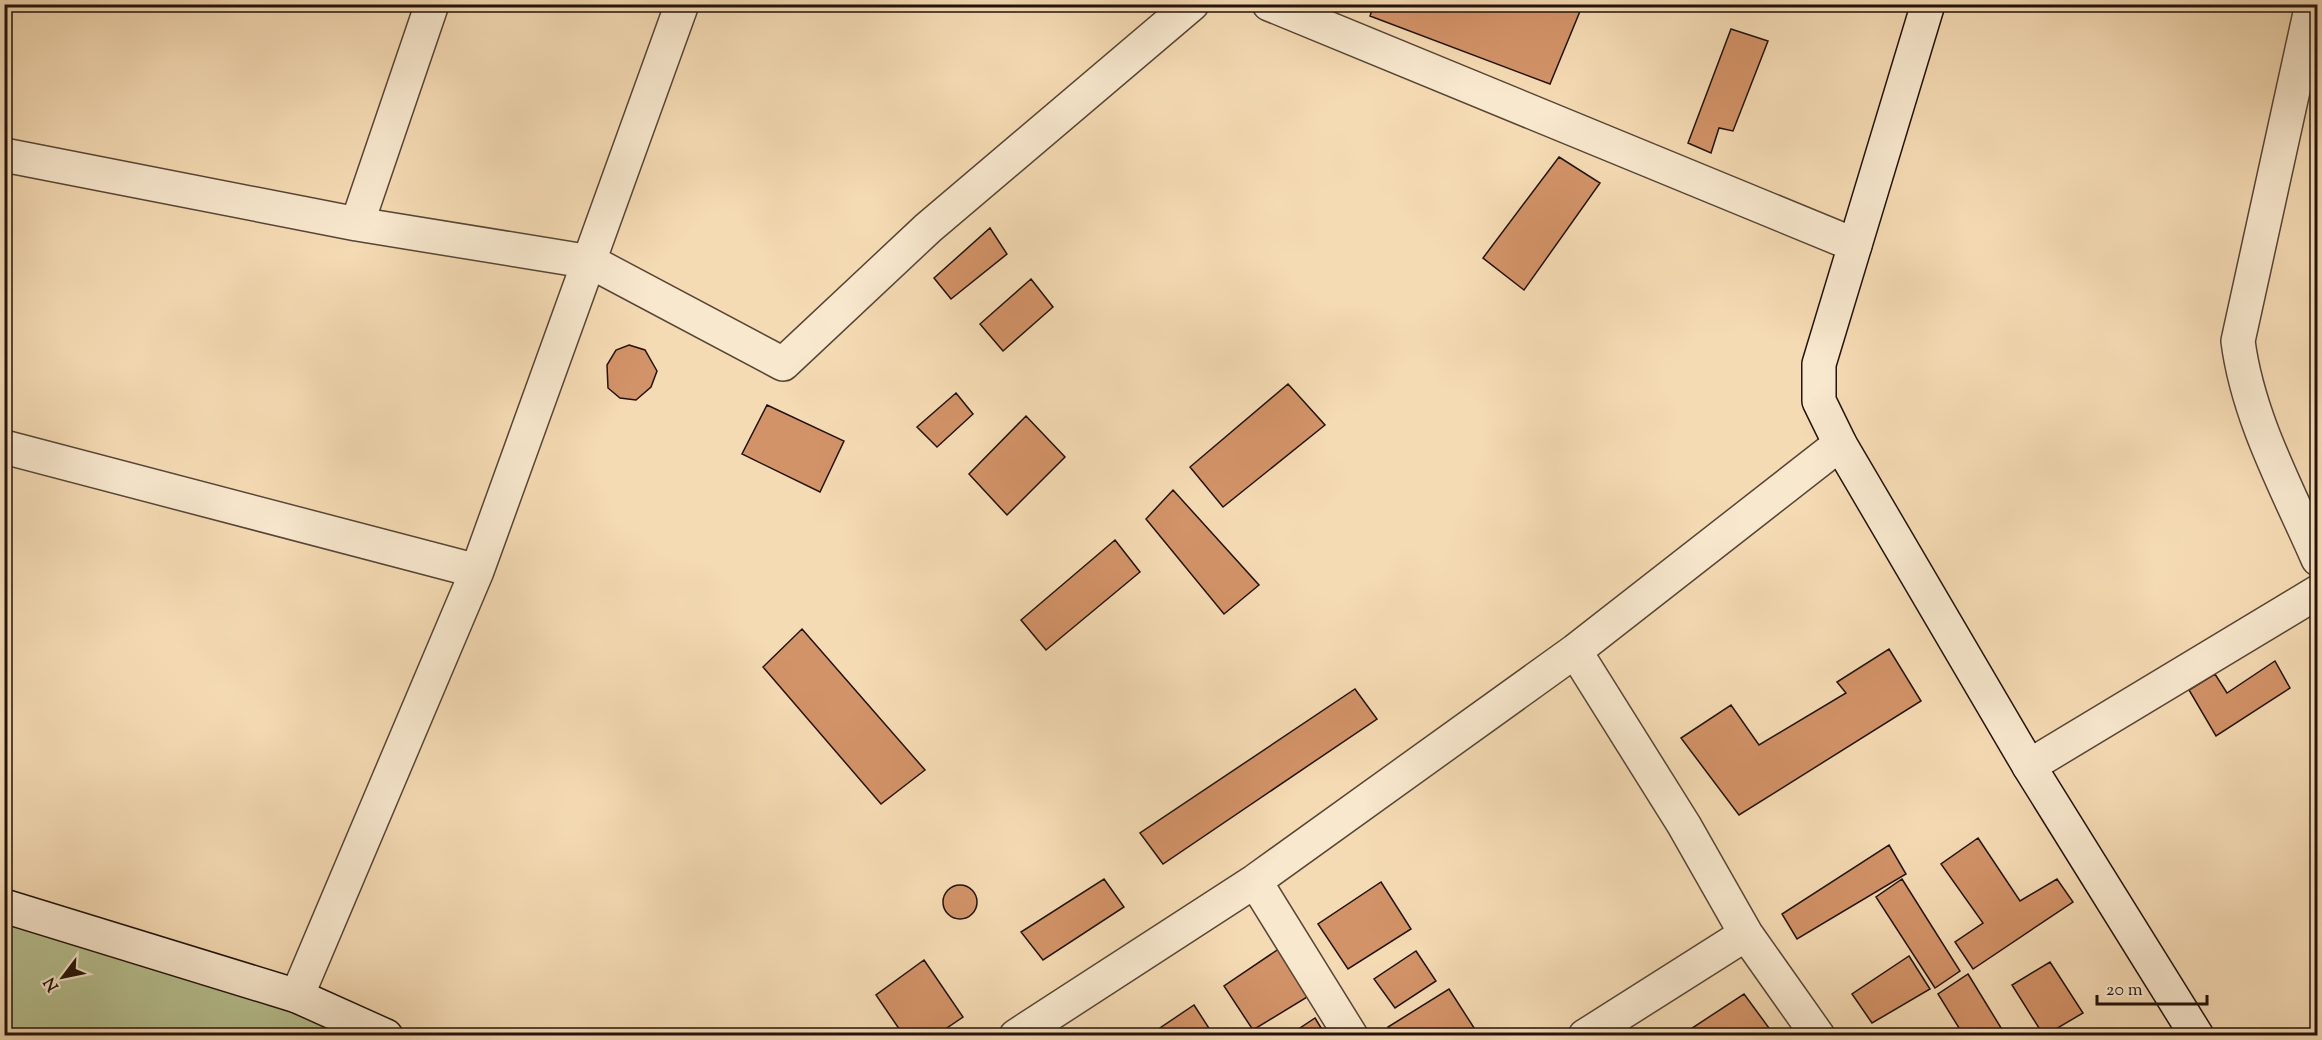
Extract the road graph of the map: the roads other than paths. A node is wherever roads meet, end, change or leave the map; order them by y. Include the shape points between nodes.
1 (432, 4) edge
2 (682, 4) edge
3 (1192, 4) edge
4 (1928, 4) edge
5 (2312, 4) edge
6 (1270, 5) edge
7 (4, 155) edge
8 (357, 224) junction
9 (1855, 245) junction
10 (591, 262) junction
11 (1840, 444) junction
12 (4, 447) edge
13 (2318, 559) edge
14 (477, 571) junction
15 (2318, 592) edge
16 (1575, 651) junction
17 (2029, 766) junction
18 (1255, 881) junction
19 (4, 906) edge
20 (1746, 934) junction
21 (297, 996) junction
22 (386, 1035) edge
23 (1016, 1035) edge
24 (1351, 1035) edge
25 (1585, 1035) edge
26 (1818, 1035) edge
27 (2197, 1035) edge

1 - 8 street
2 - 10 street
3 - 10 street via 928,228 783,364
4 - 9 street
5 - 13 street via 2238,341 2243,379 2254,411
6 - 9 street
7 - 8 street
8 - 10 street
9 - 11 street via 1819,364 1819,401
10 - 14 street
11 - 16 street
11 - 17 street
12 - 14 street
14 - 21 street
15 - 17 street
16 - 18 street
16 - 20 street via 1684,825
17 - 27 street
18 - 23 street
18 - 24 street
19 - 21 street
20 - 25 street
20 - 26 street
21 - 22 street

